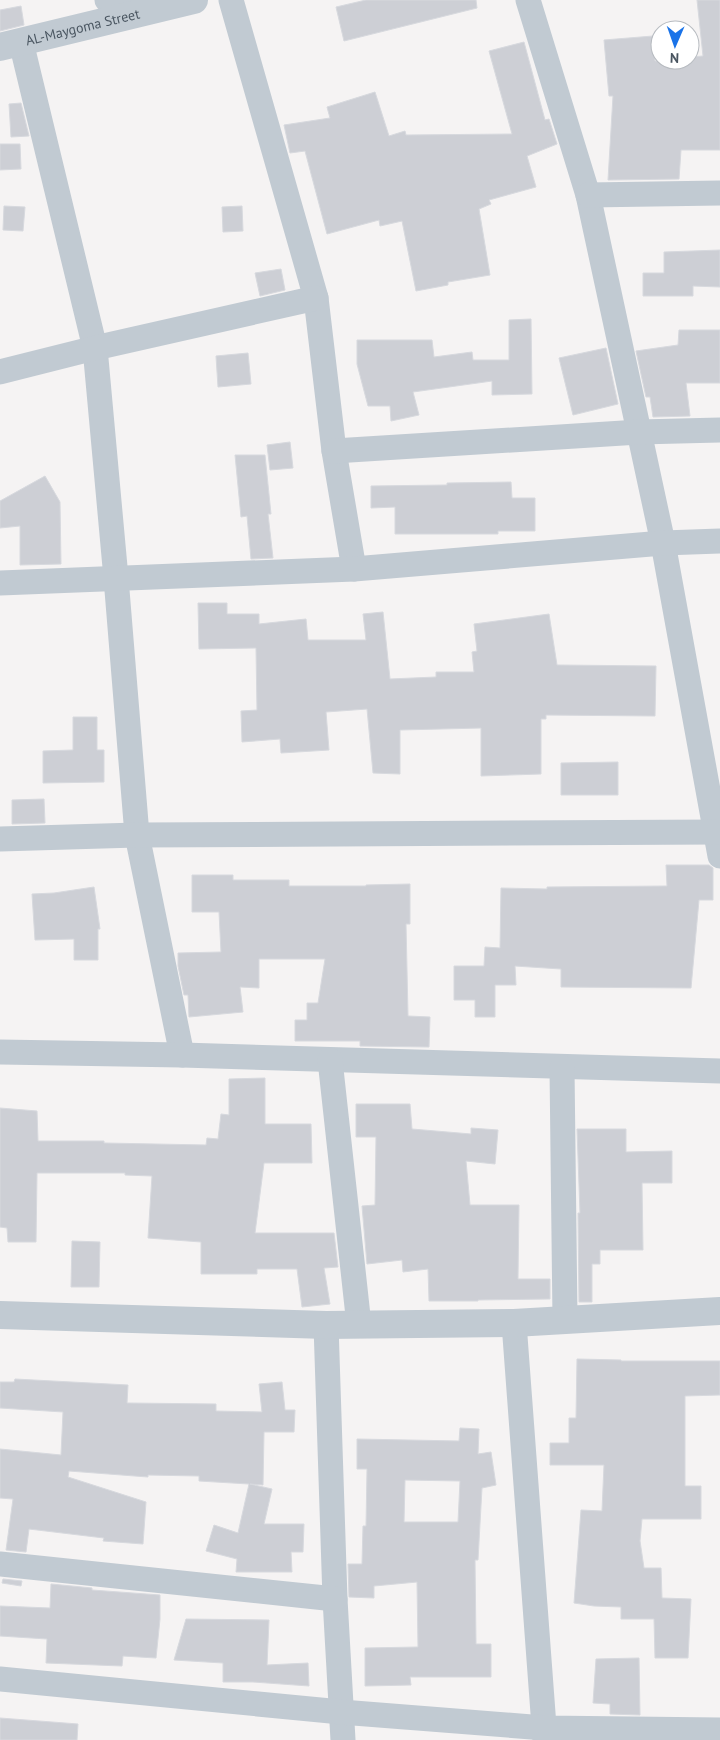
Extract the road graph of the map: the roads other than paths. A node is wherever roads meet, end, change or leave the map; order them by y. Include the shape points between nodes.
1 (107, 0) edge
2 (194, 0) edge
3 (230, 0) edge
4 (528, 0) edge
5 (154, 10) junction
6 (10, 45) edge
7 (720, 193) edge
8 (588, 195) junction
9 (316, 298) junction
10 (95, 348) junction
11 (0, 372) edge
12 (720, 430) edge
13 (639, 432) junction
14 (334, 451) junction
15 (720, 540) edge
16 (663, 543) junction
17 (354, 569) junction
18 (116, 578) junction
19 (0, 583) edge
20 (718, 832) edge
21 (137, 834) junction
22 (0, 839) edge
23 (720, 856) edge
24 (0, 1052) edge
25 (182, 1055) junction
26 (330, 1060) junction
27 (562, 1068) junction
28 (720, 1071) edge
29 (720, 1311) edge
30 (0, 1315) edge
31 (565, 1319) junction
32 (514, 1322) junction
33 (326, 1325) junction
34 (359, 1325) junction
35 (0, 1564) edge
36 (335, 1599) junction
37 (0, 1679) edge
38 (341, 1712) junction
39 (720, 1730) edge
40 (544, 1734) edge
41 (343, 1740) edge

1 - 5 street
2 - 5 street, AL-Maygoma Street
3 - 9 street
4 - 8 street
5 - 6 street, AL-Maygoma Street
6 - 10 street
7 - 8 street
8 - 13 street
9 - 10 street
9 - 14 street
10 - 11 street
10 - 18 street
12 - 13 street
13 - 14 street
13 - 16 street
14 - 17 street
15 - 16 street
16 - 17 street
16 - 20 street
17 - 18 street
18 - 19 street
18 - 21 street
20 - 21 street
20 - 23 street
21 - 22 street
21 - 25 street
24 - 25 street
25 - 26 street
26 - 27 street
26 - 34 street
27 - 28 street
27 - 31 street
29 - 31 street
30 - 33 street
31 - 32 street
32 - 34 street
32 - 40 street
33 - 34 street
33 - 36 street
35 - 36 street
36 - 38 street
37 - 38 street
38 - 40 street
38 - 41 street
39 - 40 street

